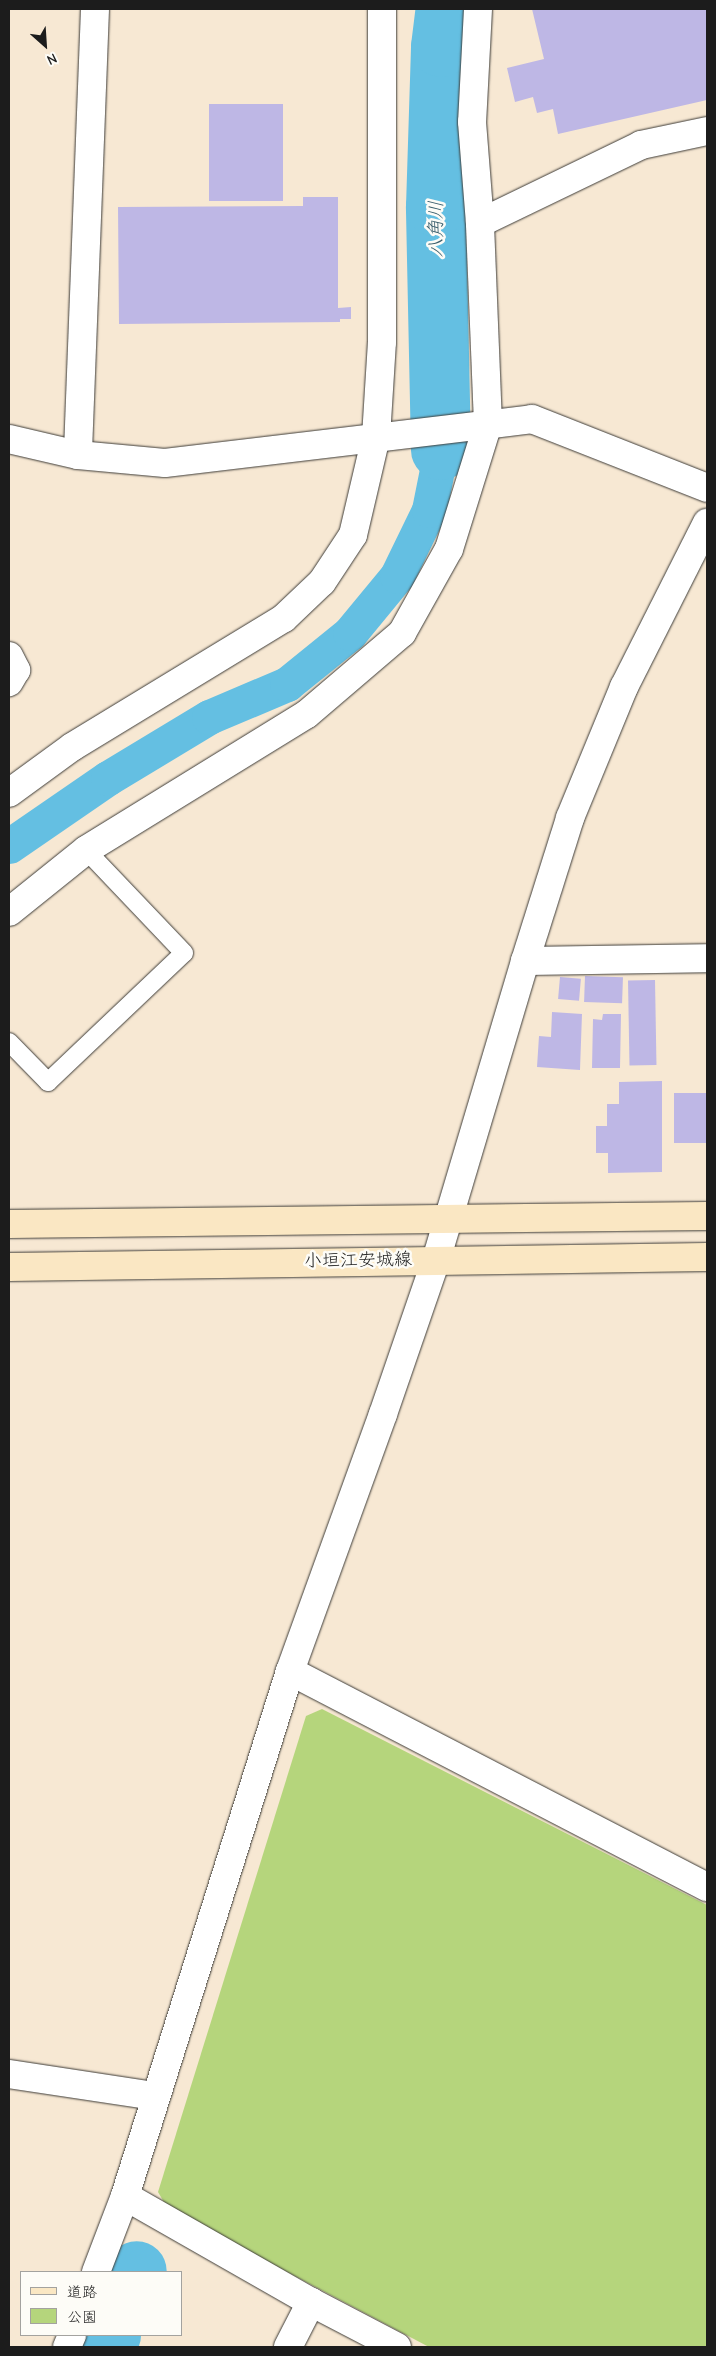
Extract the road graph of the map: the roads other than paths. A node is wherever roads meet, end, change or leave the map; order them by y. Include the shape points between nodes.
1 (95, 9) edge
2 (382, 9) edge
3 (478, 9) edge
4 (707, 131) edge
5 (480, 223) junction
6 (487, 424) junction
7 (386, 435) junction
8 (9, 439) edge
9 (78, 455) junction
10 (707, 488) edge
11 (707, 523) edge
12 (9, 656) edge
13 (9, 682) edge
14 (9, 793) edge
15 (86, 850) junction
16 (9, 912) edge
17 (707, 958) edge
18 (525, 961) junction
19 (9, 1042) edge
20 (707, 1216) edge
21 (448, 1220) junction
22 (9, 1224) edge
23 (707, 1257) edge
24 (436, 1260) junction
25 (9, 1267) edge
26 (290, 1671) junction
27 (707, 1887) edge
28 (9, 2074) edge
29 (155, 2096) junction
30 (125, 2196) junction
31 (96, 2271) edge
32 (311, 2302) junction
33 (288, 2347) edge
34 (397, 2347) edge

1 - 9 street
2 - 7 street via 382,342
3 - 5 street via 472,122
4 - 5 street via 641,145
5 - 6 street
6 - 7 street
6 - 10 street via 532,419
6 - 15 street via 449,549 402,633 307,714
7 - 9 street via 166,463
7 - 14 street via 353,534 322,582 284,618 72,747
8 - 9 street
11 - 18 street via 624,687 570,818
12 - 13 street via 16,670
15 - 16 street
15 - 19 lane via 184,953 48,1082
17 - 18 street
18 - 21 street
20 - 21 main road
21 - 22 main road
21 - 24 street
23 - 24 main road, 小垣江安城線
24 - 25 main road, 小垣江安城線
24 - 26 street via 384,1414
26 - 27 street
26 - 29 street
28 - 29 street
29 - 30 street
30 - 31 street
30 - 32 street
32 - 33 street
32 - 34 street

